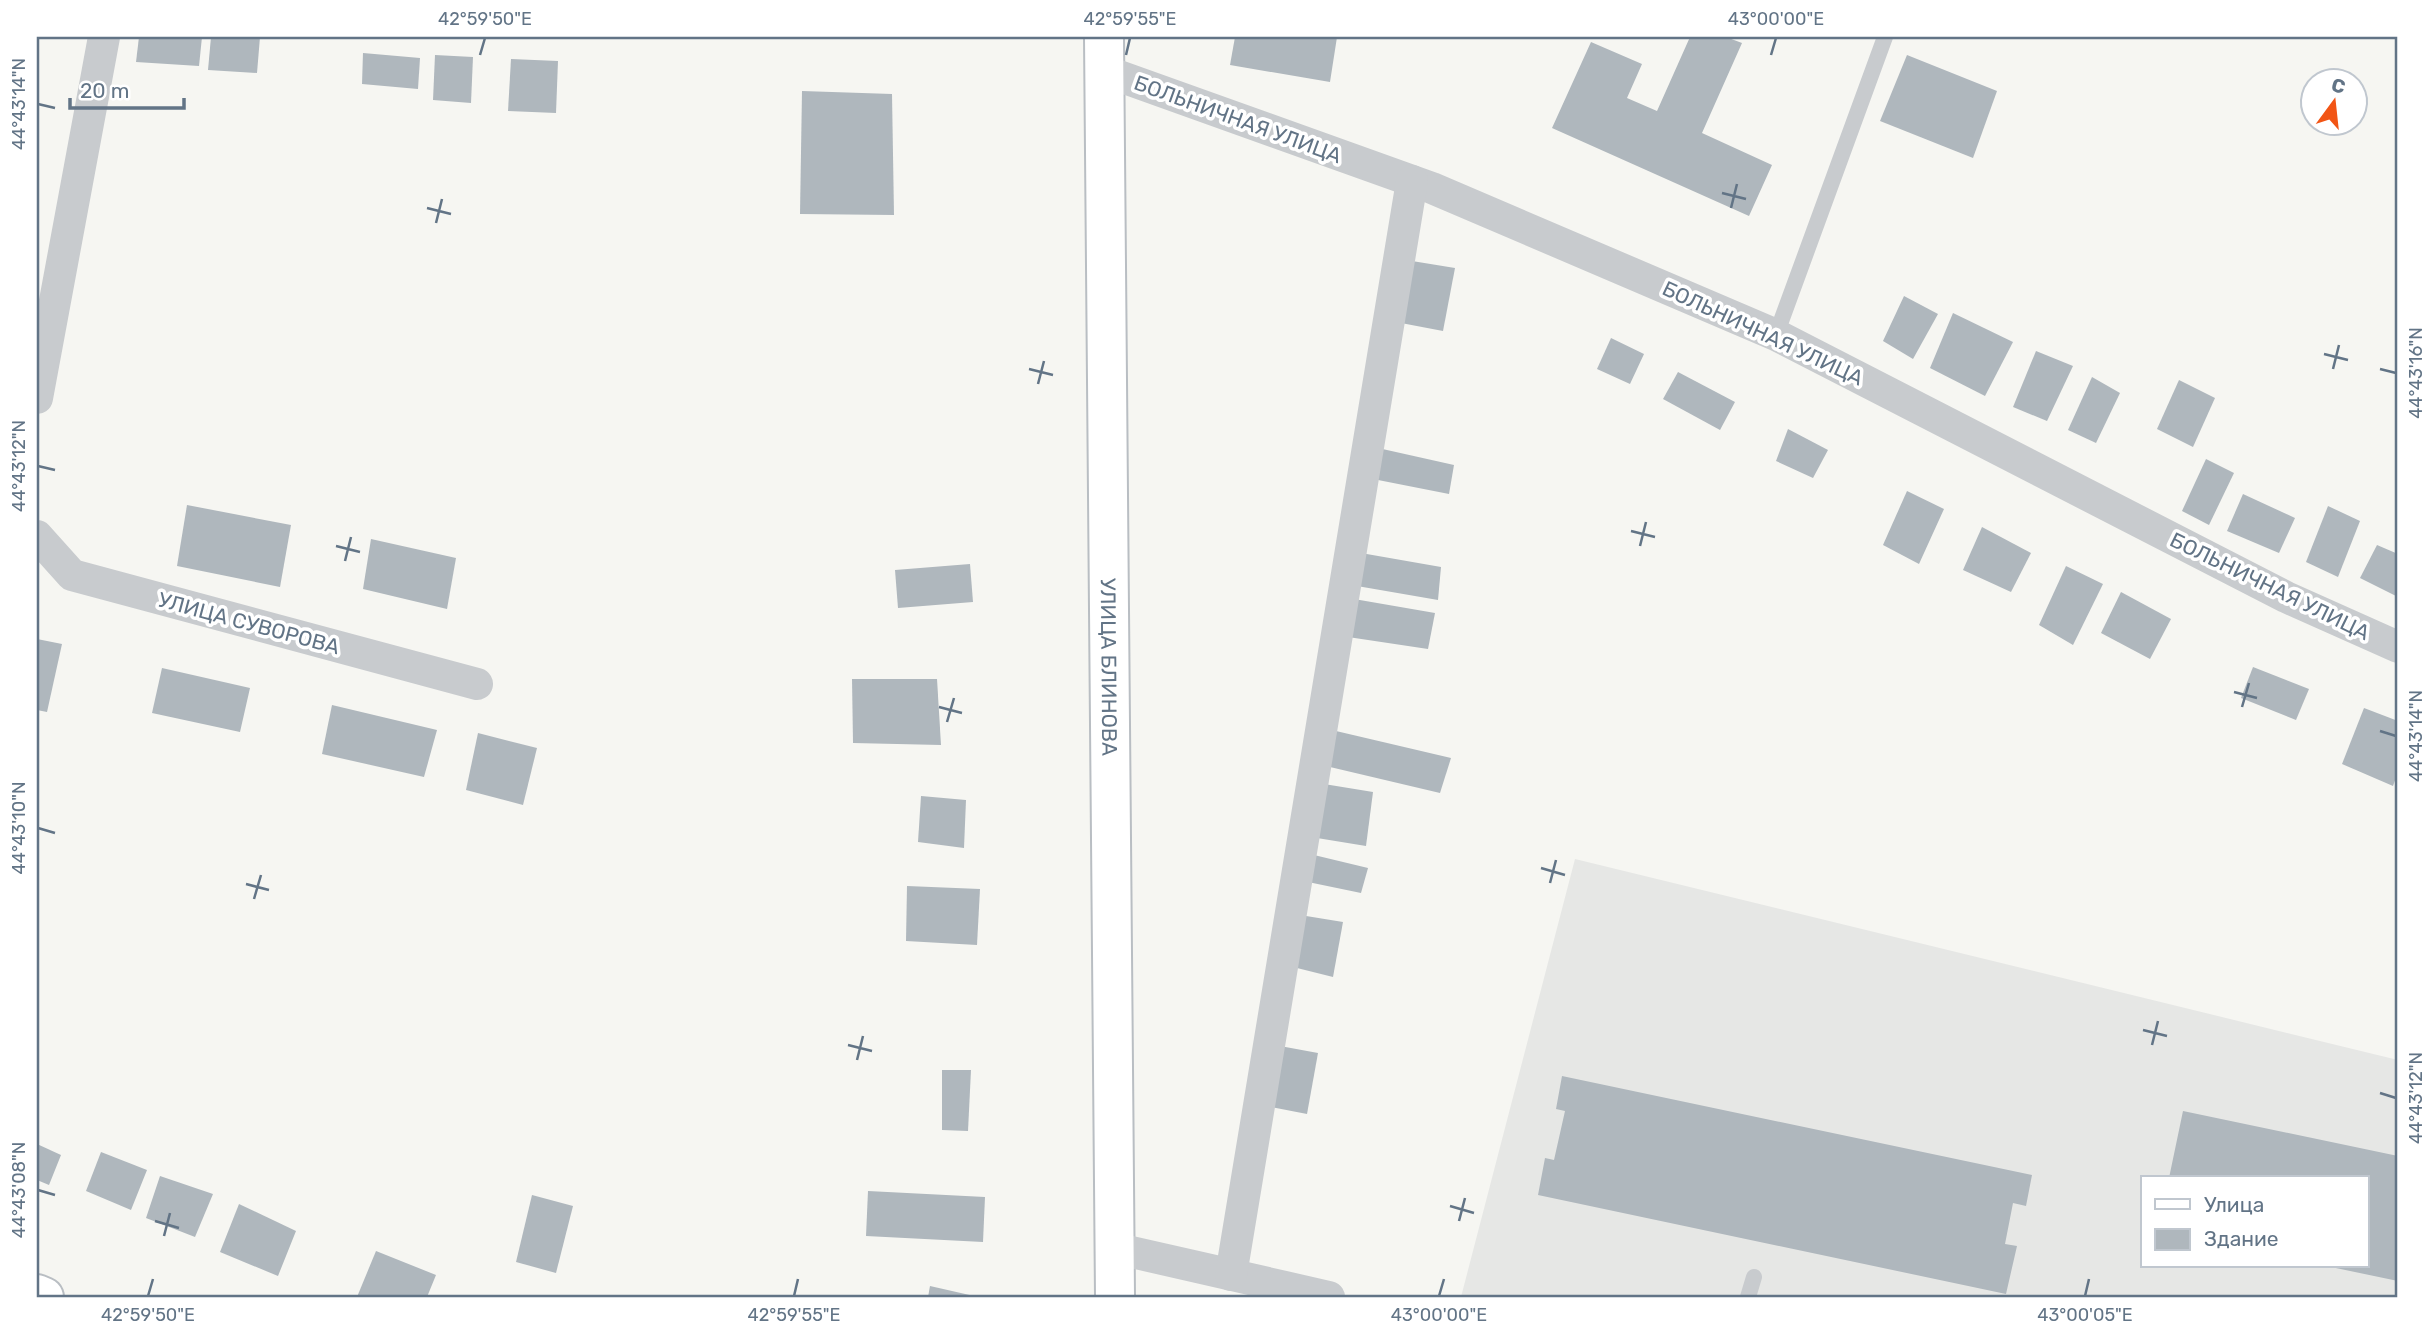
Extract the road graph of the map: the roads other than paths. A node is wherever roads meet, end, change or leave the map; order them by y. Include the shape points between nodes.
1 (104, 37) edge
2 (1885, 37) edge
3 (1104, 54) edge
4 (1412, 181) junction
5 (1776, 335) junction
6 (37, 398) edge
7 (37, 536) edge
8 (2398, 647) edge
9 (477, 684) dead end
10 (1114, 1248) junction
11 (1231, 1275) junction
12 (1754, 1278) dead end
13 (37, 1294) edge
14 (44, 1297) edge
15 (1115, 1297) edge
16 (1329, 1297) edge
17 (1748, 1297) edge

1 - 6 street
2 - 5 lane
3 - 4 street, БОЛЬНИЧНАЯ УЛИЦА
3 - 10 main road, УЛИЦА БЛИНОВА
4 - 5 street, БОЛЬНИЧНАЯ УЛИЦА
4 - 11 street
5 - 8 street, БОЛЬНИЧНАЯ УЛИЦА via 2286,597
7 - 9 street, УЛИЦА СУВОРОВА via 72,575
10 - 11 street
10 - 15 main road, УЛИЦА БЛИНОВА
11 - 16 street
12 - 17 lane
13 - 14 main road

